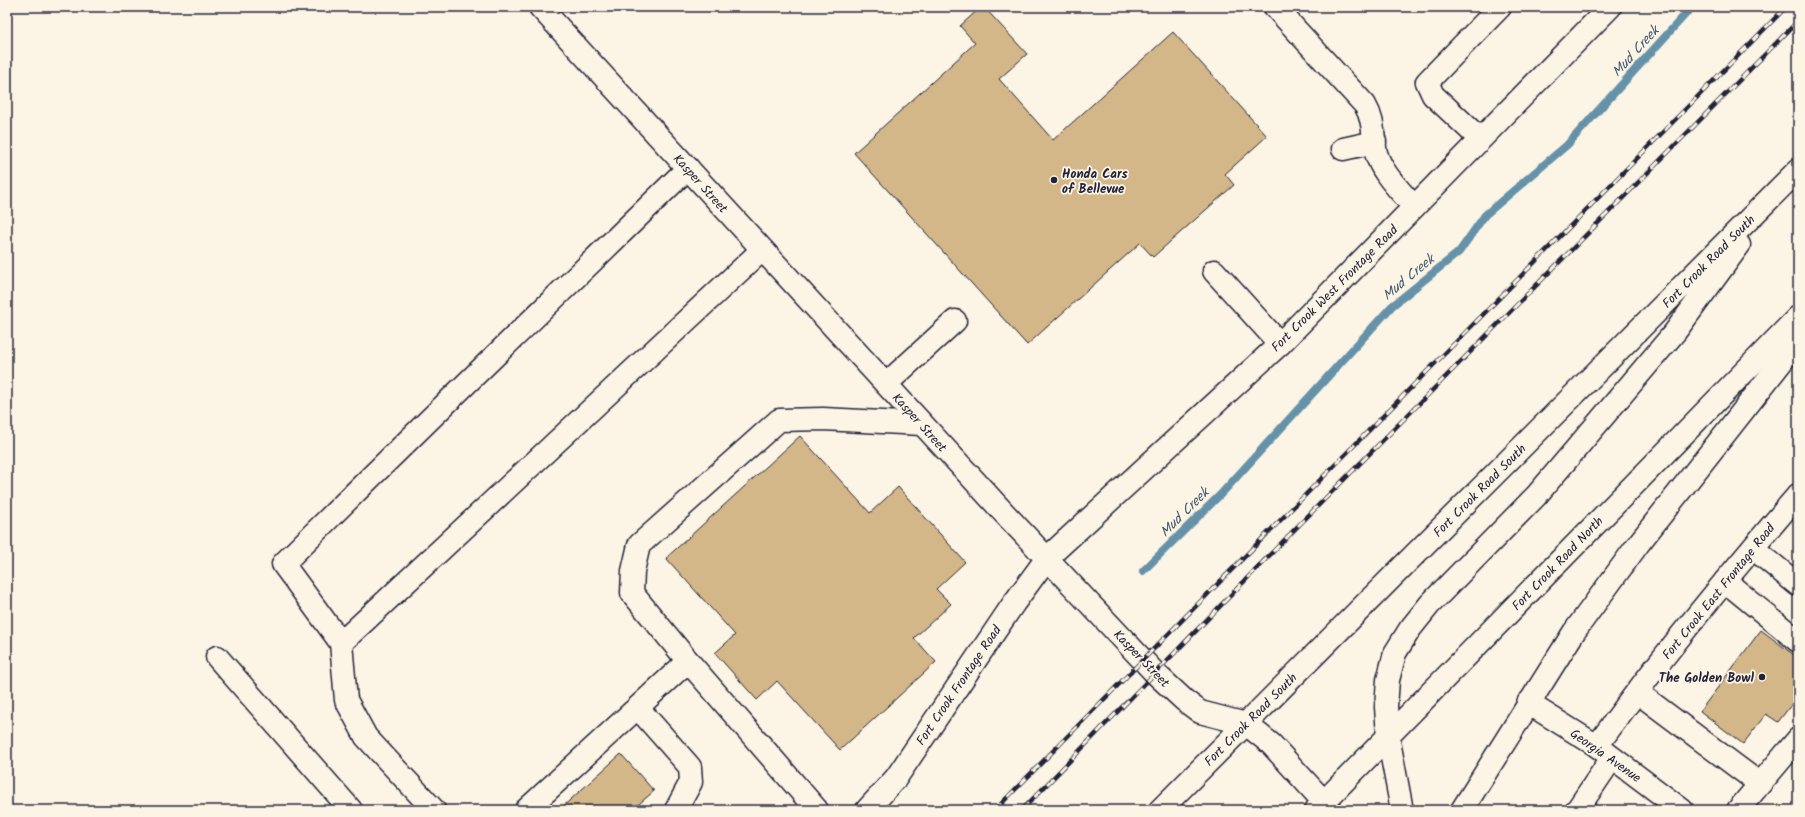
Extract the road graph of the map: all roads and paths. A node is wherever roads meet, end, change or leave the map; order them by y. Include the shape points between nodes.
1 (540, 7) edge
2 (1275, 7) edge
3 (1500, 7) edge
4 (1610, 7) edge
5 (1480, 139) junction
6 (1375, 142) junction
7 (1343, 149) dead end
8 (688, 168) junction
9 (1798, 170) edge
10 (1778, 191) junction
11 (1414, 207) junction
12 (762, 250) junction
13 (1214, 271) dead end
14 (1798, 317) edge
15 (955, 321) dead end
16 (1798, 341) edge
17 (1280, 344) junction
18 (886, 384) junction
19 (922, 424) junction
20 (1798, 495) edge
21 (1752, 548) junction
22 (1047, 558) junction
23 (1724, 581) junction
24 (1798, 585) edge
25 (1798, 641) edge
26 (340, 644) junction
27 (217, 656) dead end
28 (688, 661) junction
29 (1637, 692) junction
30 (1528, 703) junction
31 (638, 708) junction
32 (1246, 724) junction
33 (1388, 736) junction
34 (1798, 739) edge
35 (1604, 752) junction
36 (1760, 784) junction
37 (1320, 806) edge
38 (351, 810) edge
39 (434, 810) edge
40 (526, 810) edge
41 (676, 810) edge
42 (817, 810) edge
43 (867, 810) edge
44 (1160, 810) edge
45 (1402, 810) edge
46 (1462, 810) edge
47 (1577, 810) edge
48 (1682, 810) edge
49 (1738, 810) edge

1 - 8 street, Kasper Street
2 - 6 street via 1365,105 1371,116
3 - 5 street via 1427,82 1433,95
4 - 5 street, Fort Crook West Frontage Road
5 - 11 street, Fort Crook West Frontage Road
6 - 7 street
6 - 11 street via 1380,164
8 - 12 street, Kasper Street
8 - 26 street via 283,564
9 - 10 street, Fort Crook Road South
10 - 32 street, Fort Crook Road South
10 - 33 street via 1675,332 1536,496 1430,604 1410,629 1395,653 1388,680
11 - 17 street, Fort Crook West Frontage Road
12 - 18 street, Kasper Street
12 - 26 street
13 - 17 street
14 - 33 street, Fort Crook Road North
15 - 18 street
16 - 30 street via 1639,543 1574,632
17 - 22 street, Fort Crook West Frontage Road
18 - 19 street, Kasper Street
19 - 22 street, Kasper Street
19 - 28 street via 823,419 779,420 639,545 633,571 632,593
20 - 21 street, Fort Crook East Frontage Road
21 - 23 street, Fort Crook East Frontage Road
21 - 24 street
22 - 32 street, Kasper Street via 1156,674 1184,700 1200,712
22 - 43 street, Fort Crook Frontage Road via 896,778
23 - 25 street
23 - 29 street, Fort Crook East Frontage Road
26 - 39 street via 346,700 366,737
27 - 38 street
28 - 31 street
28 - 42 street
29 - 35 street, Fort Crook East Frontage Road
29 - 36 street
30 - 35 street, Georgia Avenue
30 - 46 street
31 - 40 street
31 - 41 street via 690,767 691,782
32 - 37 street, Kasper Street via 1271,744
32 - 44 street, Fort Crook Road South
33 - 37 street, Fort Crook Road North
33 - 45 street
34 - 36 street
35 - 47 street, Fort Crook East Frontage Road
35 - 48 street, Georgia Avenue
36 - 49 street

